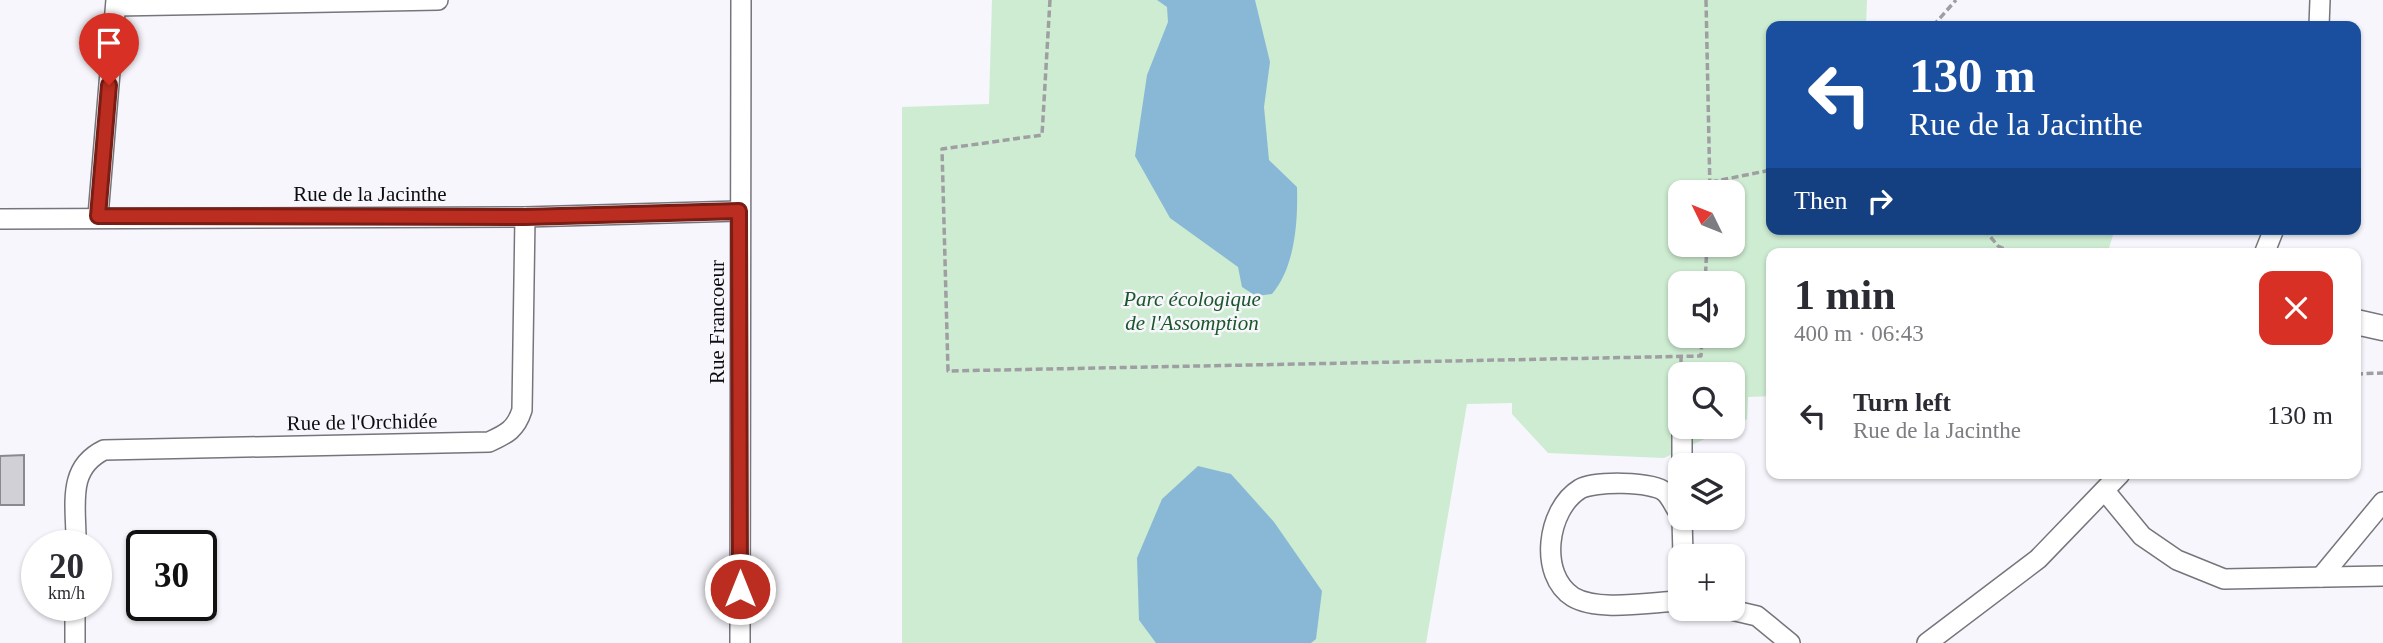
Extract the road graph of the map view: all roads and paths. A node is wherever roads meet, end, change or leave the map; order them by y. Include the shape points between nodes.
1 (438, 0) edge
2 (741, 0) edge
3 (1050, 0) edge
4 (1706, 0) edge
5 (1956, 0) edge
6 (2320, 0) edge
7 (116, 3) edge
8 (1937, 21) edge
9 (2319, 21) edge
10 (1766, 171) edge
11 (1711, 180) edge
12 (1725, 180) edge
13 (739, 211) junction
14 (98, 216) junction
15 (525, 217) junction
16 (0, 219) edge
17 (1989, 235) edge
18 (2002, 248) edge
19 (2361, 323) edge
20 (2383, 328) edge
21 (1701, 348) edge
22 (1681, 356) junction
23 (1681, 362) edge
24 (2383, 373) edge
25 (2361, 374) edge
26 (2116, 479) edge
27 (2105, 491) junction
28 (1668, 497) edge
29 (2383, 502) edge
30 (76, 530) edge
31 (2383, 576) edge
32 (2321, 577) junction
33 (1668, 602) edge
34 (1745, 613) edge
35 (75, 621) edge
36 (75, 643) edge
37 (740, 643) edge
38 (1790, 643) edge
39 (1927, 643) edge

1 - 7 street
2 - 13 street, Rue Francoeur
3 - 22 path via 1042,135 942,149 948,371
4 - 11 path
5 - 8 path
6 - 9 street
7 - 14 street
10 - 12 path
13 - 15 street, Rue de la Jacinthe
13 - 37 street, Rue Francoeur
14 - 15 street, Rue de la Jacinthe
14 - 16 street, Rue de la Jacinthe
15 - 30 street, Rue de l'Orchidée via 522,410 518,424 507,434 489,442 104,450 89,457 77,473
17 - 18 path
19 - 20 street
21 - 22 path via 1701,356
22 - 23 path
24 - 25 path
26 - 27 street
27 - 32 street via 2141,536 2177,561 2224,579
27 - 39 street via 2038,559
28 - 33 street via 1645,485 1581,488 1563,508 1551,543 1560,584 1573,597 1597,605
29 - 32 street
31 - 32 street
34 - 38 street via 1757,615
35 - 36 street

